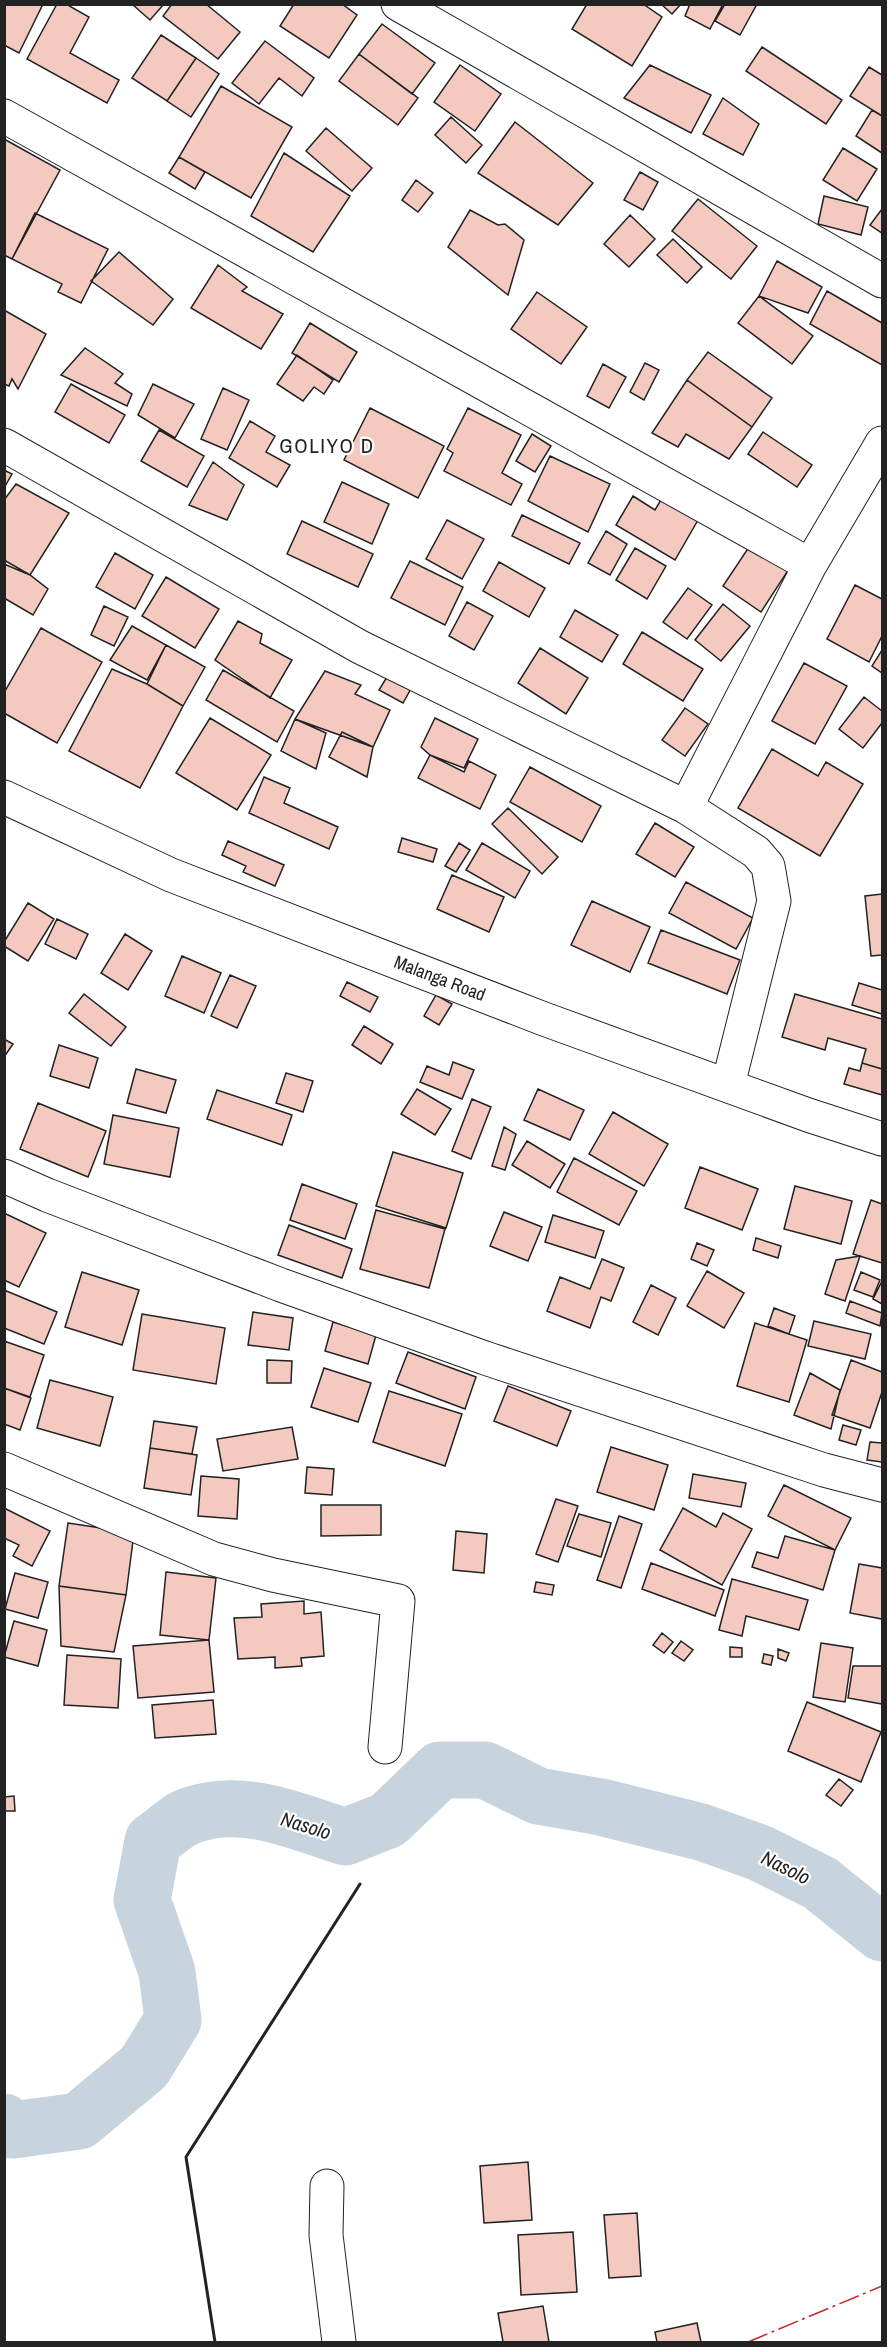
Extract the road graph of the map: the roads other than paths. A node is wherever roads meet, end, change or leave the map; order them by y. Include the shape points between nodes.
1 (398, 4) edge
2 (4, 116) edge
3 (882, 281) edge
4 (882, 443) edge
5 (4, 445) edge
6 (810, 565) junction
7 (4, 797) edge
8 (686, 807) junction
9 (728, 1084) junction
10 (882, 1139) edge
11 (4, 1176) edge
12 (4, 1469) edge
13 (882, 1485) edge
14 (384, 1747) dead end
15 (327, 2186) dead end
16 (339, 2343) edge

1 - 3 street
2 - 6 street
4 - 6 street
5 - 8 street via 360,647
6 - 8 street
7 - 9 street, Malanga Road via 171,874 544,1019
8 - 9 street via 756,852 768,866 772,884 774,901
9 - 10 street, Malanga Road
11 - 13 street via 270,1281 485,1358
12 - 14 street via 214,1559 398,1601
15 - 16 street via 326,2235

